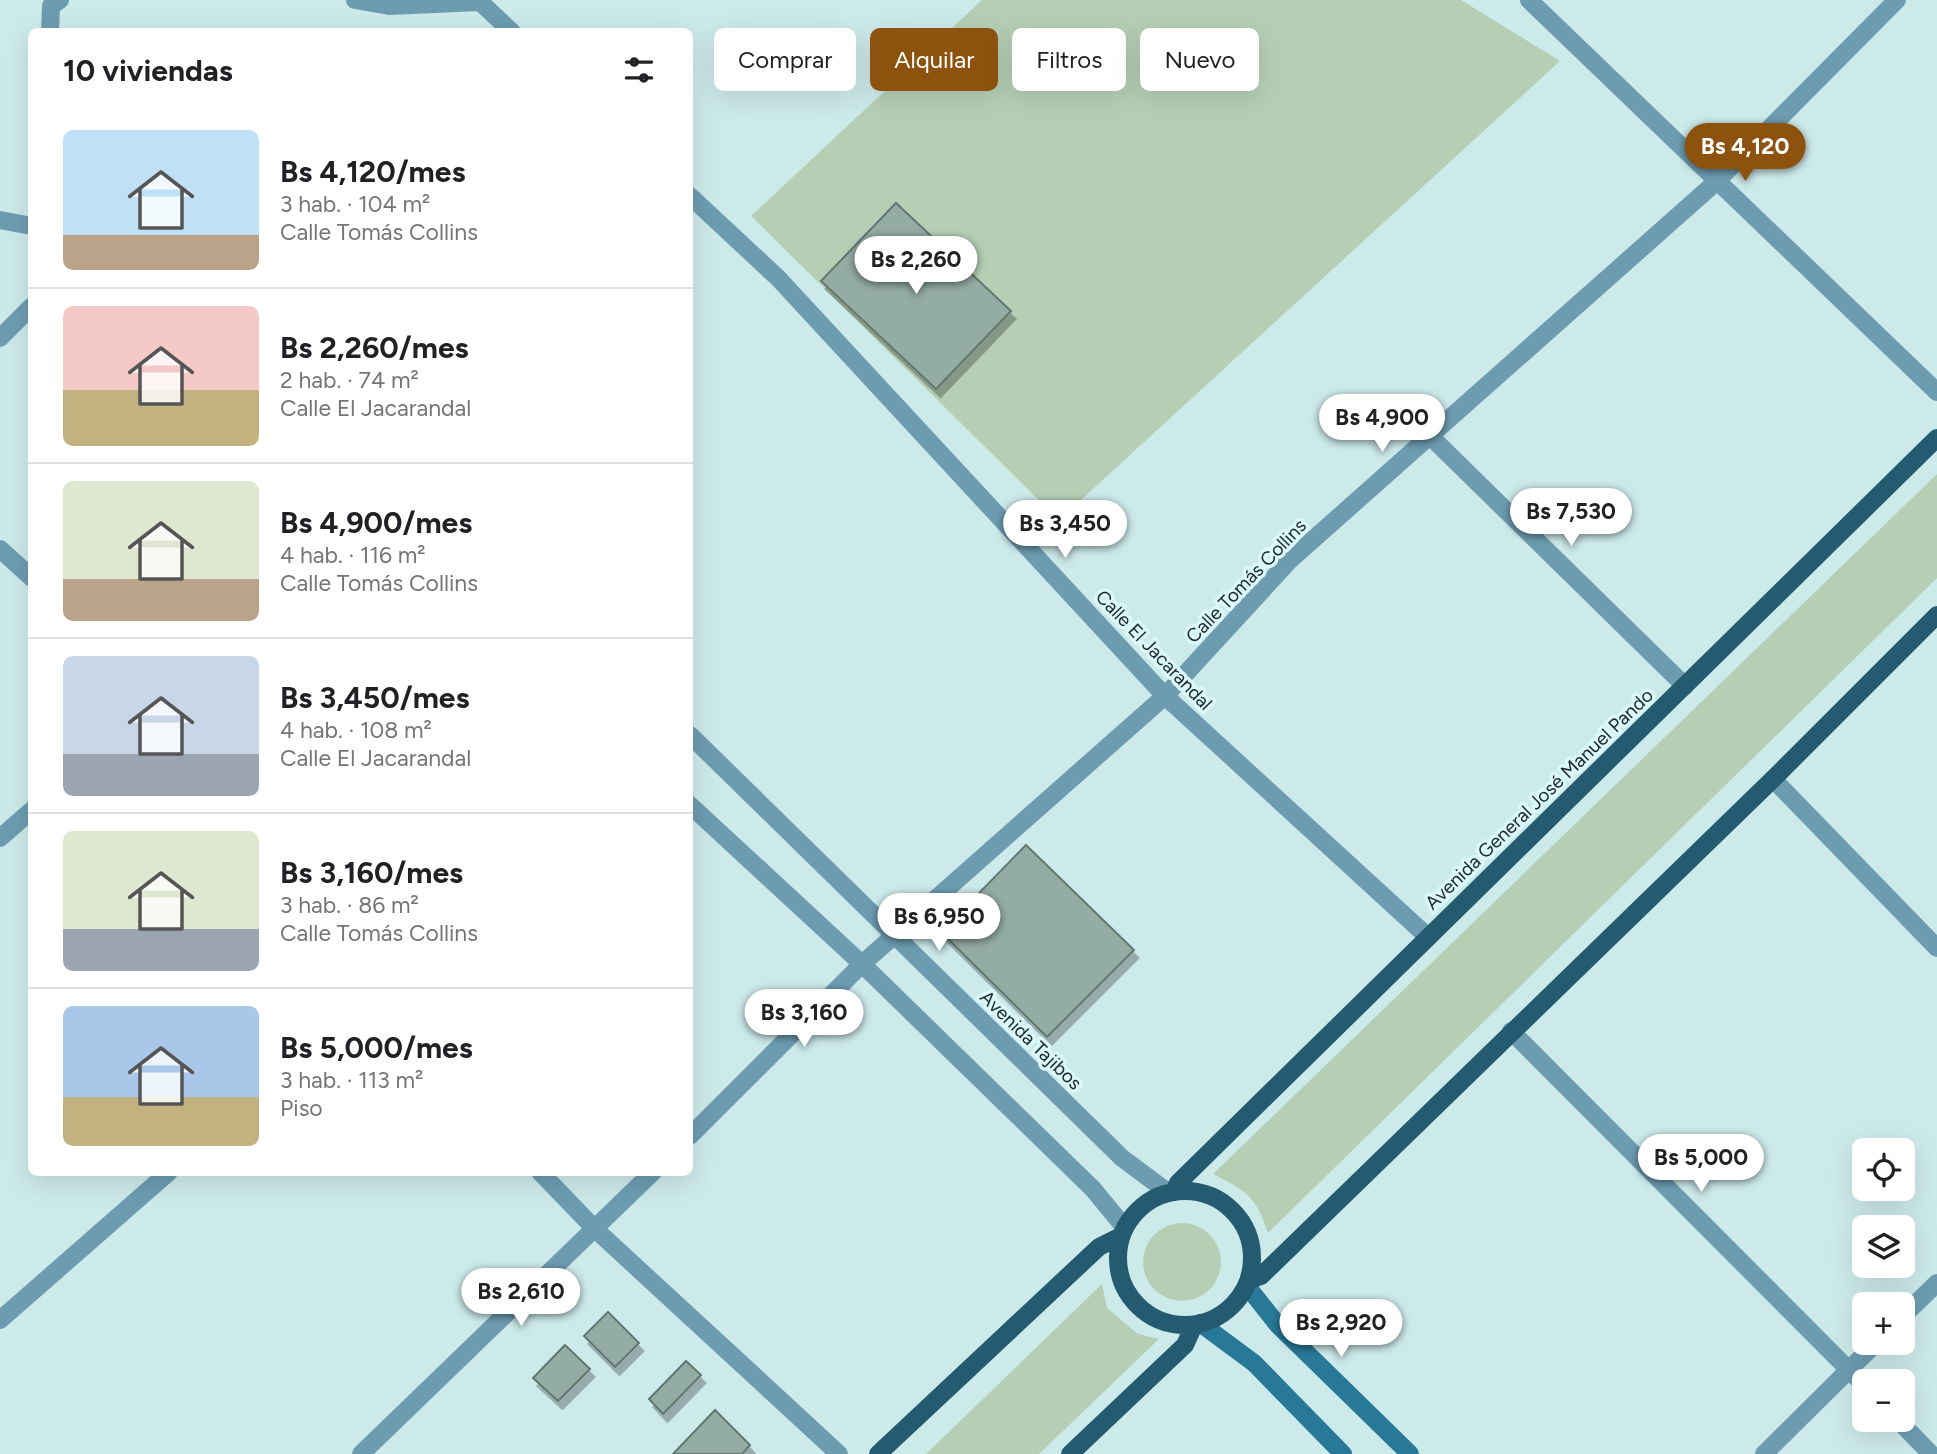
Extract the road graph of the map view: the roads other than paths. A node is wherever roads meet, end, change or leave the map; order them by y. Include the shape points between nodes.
1 (60, 0) edge
2 (355, 0) edge
3 (1529, 0) edge
4 (1897, 0) edge
5 (479, 1) edge
6 (50, 28) edge
7 (508, 28) edge
8 (1716, 182) junction
9 (693, 200) edge
10 (0, 220) edge
11 (28, 225) edge
12 (28, 310) edge
13 (0, 338) edge
14 (1937, 392) edge
15 (1431, 437) junction
16 (1937, 438) edge
17 (0, 549) edge
18 (28, 574) edge
19 (1937, 615) edge
20 (1685, 686) junction
21 (1165, 696) junction
22 (693, 738) edge
23 (1773, 779) junction
24 (693, 808) edge
25 (28, 814) edge
26 (0, 838) edge
27 (893, 935) junction
28 (1428, 937) junction
29 (1937, 948) edge
30 (862, 964) junction
31 (1511, 1031) junction
32 (693, 1133) edge
33 (164, 1176) edge
34 (544, 1176) edge
35 (649, 1176) edge
36 (1171, 1193) junction
37 (596, 1230) junction
38 (1123, 1232) junction
39 (1248, 1283) junction
40 (1937, 1283) edge
41 (1915, 1304) edge
42 (0, 1320) edge
43 (1197, 1324) junction
44 (1864, 1355) edge
45 (1849, 1370) junction
46 (1852, 1373) edge
47 (1910, 1432) edge
48 (361, 1454) edge
49 (839, 1454) edge
50 (878, 1454) edge
51 (1070, 1454) edge
52 (1343, 1454) edge
53 (1410, 1454) edge
54 (1765, 1454) edge
55 (1931, 1454) edge

1 - 6 street via 51,6
2 - 5 street via 389,6
3 - 8 street
4 - 8 street, Calle Tomás Collins
5 - 7 street
8 - 14 street
8 - 15 street, Calle Tomás Collins
9 - 21 street, Calle El Jacarandal via 778,278
10 - 11 street
12 - 13 street
15 - 20 street
15 - 21 street, Calle Tomás Collins via 1290,560
16 - 20 main road, Avenida General José Manuel Pando
17 - 18 street
19 - 23 main road
20 - 28 main road, Avenida General José Manuel Pando
21 - 27 street, Calle Tomás Collins
21 - 28 street, Calle El Jacarandal
22 - 27 street, Avenida Tajibos
23 - 29 street
23 - 31 main road
24 - 30 street
25 - 26 street
27 - 30 street, Calle Tomás Collins
27 - 36 street, Avenida Tajibos via 1122,1158
28 - 36 main road, Avenida General José Manuel Pando
30 - 32 street, Calle Tomás Collins
30 - 38 street via 1093,1189
31 - 39 main road via 1261,1276
31 - 45 street
33 - 42 street
34 - 37 street
35 - 37 street
36 - 38 main road via 1136,1213
36 - 39 main road via 1213,1197 1236,1216 1250,1241
37 - 48 street
37 - 49 street
38 - 43 main road via 1119,1275 1127,1293 1156,1319 1175,1325
38 - 50 main road via 1099,1247
39 - 43 main road via 1228,1310
39 - 53 main road via 1277,1324
40 - 41 street
43 - 51 main road via 1185,1345
43 - 52 main road via 1254,1363
44 - 45 street
45 - 46 street
45 - 54 street
47 - 55 street

